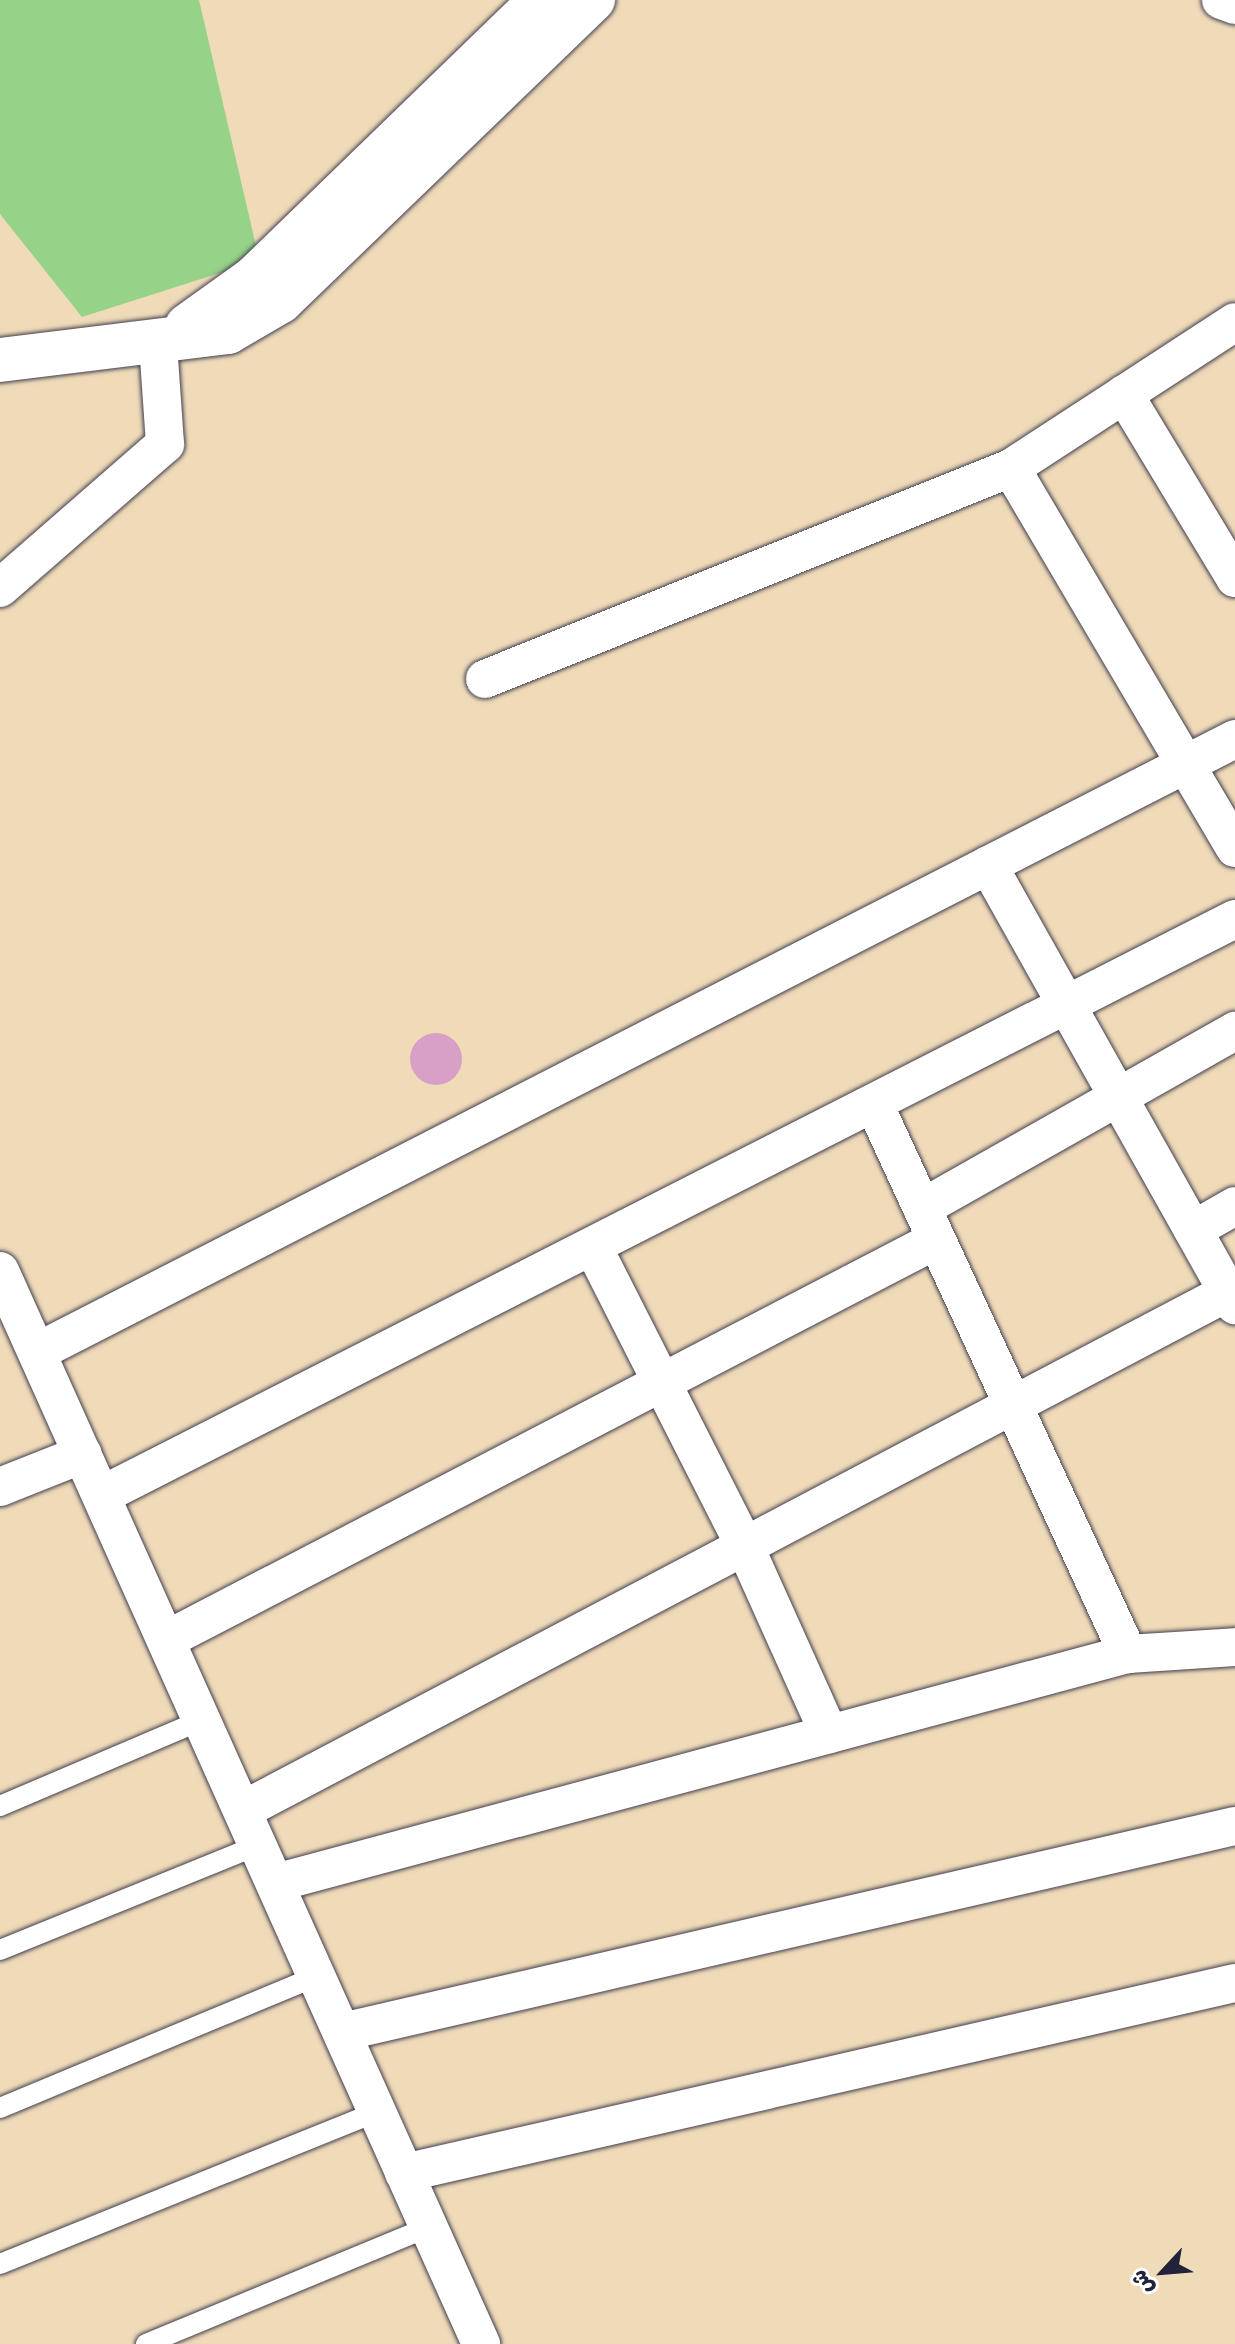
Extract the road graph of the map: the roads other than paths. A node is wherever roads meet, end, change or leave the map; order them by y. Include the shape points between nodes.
1 (541, 0) edge
2 (593, 0) edge
3 (1221, 0) edge
4 (1235, 5) edge
5 (1235, 322) edge
6 (158, 344) junction
7 (0, 360) edge
8 (1124, 394) junction
9 (1011, 468) junction
10 (1221, 523) edge
11 (1235, 578) edge
12 (0, 588) edge
13 (485, 679) dead end
14 (1235, 739) edge
15 (1187, 763) junction
16 (1235, 848) edge
17 (988, 865) junction
18 (1235, 919) edge
19 (1067, 1005) junction
20 (1235, 1031) edge
21 (1118, 1097) junction
22 (874, 1104) junction
23 (1235, 1206) edge
24 (929, 1224) junction
25 (1193, 1230) junction
26 (593, 1247) junction
27 (0, 1271) edge
28 (1231, 1298) edge
29 (37, 1352) junction
30 (662, 1382) junction
31 (1013, 1406) junction
32 (83, 1454) junction
33 (0, 1487) edge
34 (102, 1495) junction
35 (746, 1549) junction
36 (166, 1640) junction
37 (1235, 1647) edge
38 (1128, 1654) junction
39 (202, 1720) junction
40 (829, 1734) junction
41 (0, 1806) edge
42 (243, 1810) junction
43 (1235, 1826) edge
44 (258, 1845) junction
45 (275, 1883) junction
46 (0, 1950) edge
47 (317, 1976) junction
48 (1235, 1983) edge
49 (342, 2032) junction
50 (0, 2108) edge
51 (377, 2112) junction
52 (404, 2173) junction
53 (429, 2227) junction
54 (0, 2264) edge
55 (146, 2344) edge
56 (481, 2344) edge

1 - 6 street via 254,278
2 - 6 street via 281,301 228,332
3 - 4 street
5 - 8 street
6 - 7 street
6 - 12 street via 165,444
8 - 9 street
8 - 10 street
9 - 13 street
9 - 15 street
10 - 11 street
14 - 15 street
15 - 16 street
15 - 17 street
17 - 19 street
17 - 29 street
18 - 19 street
19 - 21 street
19 - 22 street
20 - 21 street
21 - 24 street
21 - 25 street
22 - 24 street
22 - 26 street
23 - 25 street
24 - 30 street
24 - 31 street
25 - 28 street
26 - 30 street
26 - 34 street
27 - 29 street
28 - 31 street
29 - 32 street
30 - 35 street
30 - 36 street
31 - 35 street
31 - 38 street
32 - 33 street
32 - 34 street
34 - 36 street
35 - 40 street
35 - 42 street
36 - 39 street
37 - 38 street
38 - 40 street
39 - 41 lane
39 - 42 street
40 - 45 street
42 - 44 street
43 - 49 street
44 - 45 street
44 - 46 lane
45 - 47 street
47 - 49 street
47 - 50 lane
48 - 52 street
49 - 51 street
51 - 52 street
51 - 54 lane
52 - 53 street
53 - 55 lane
53 - 56 street

